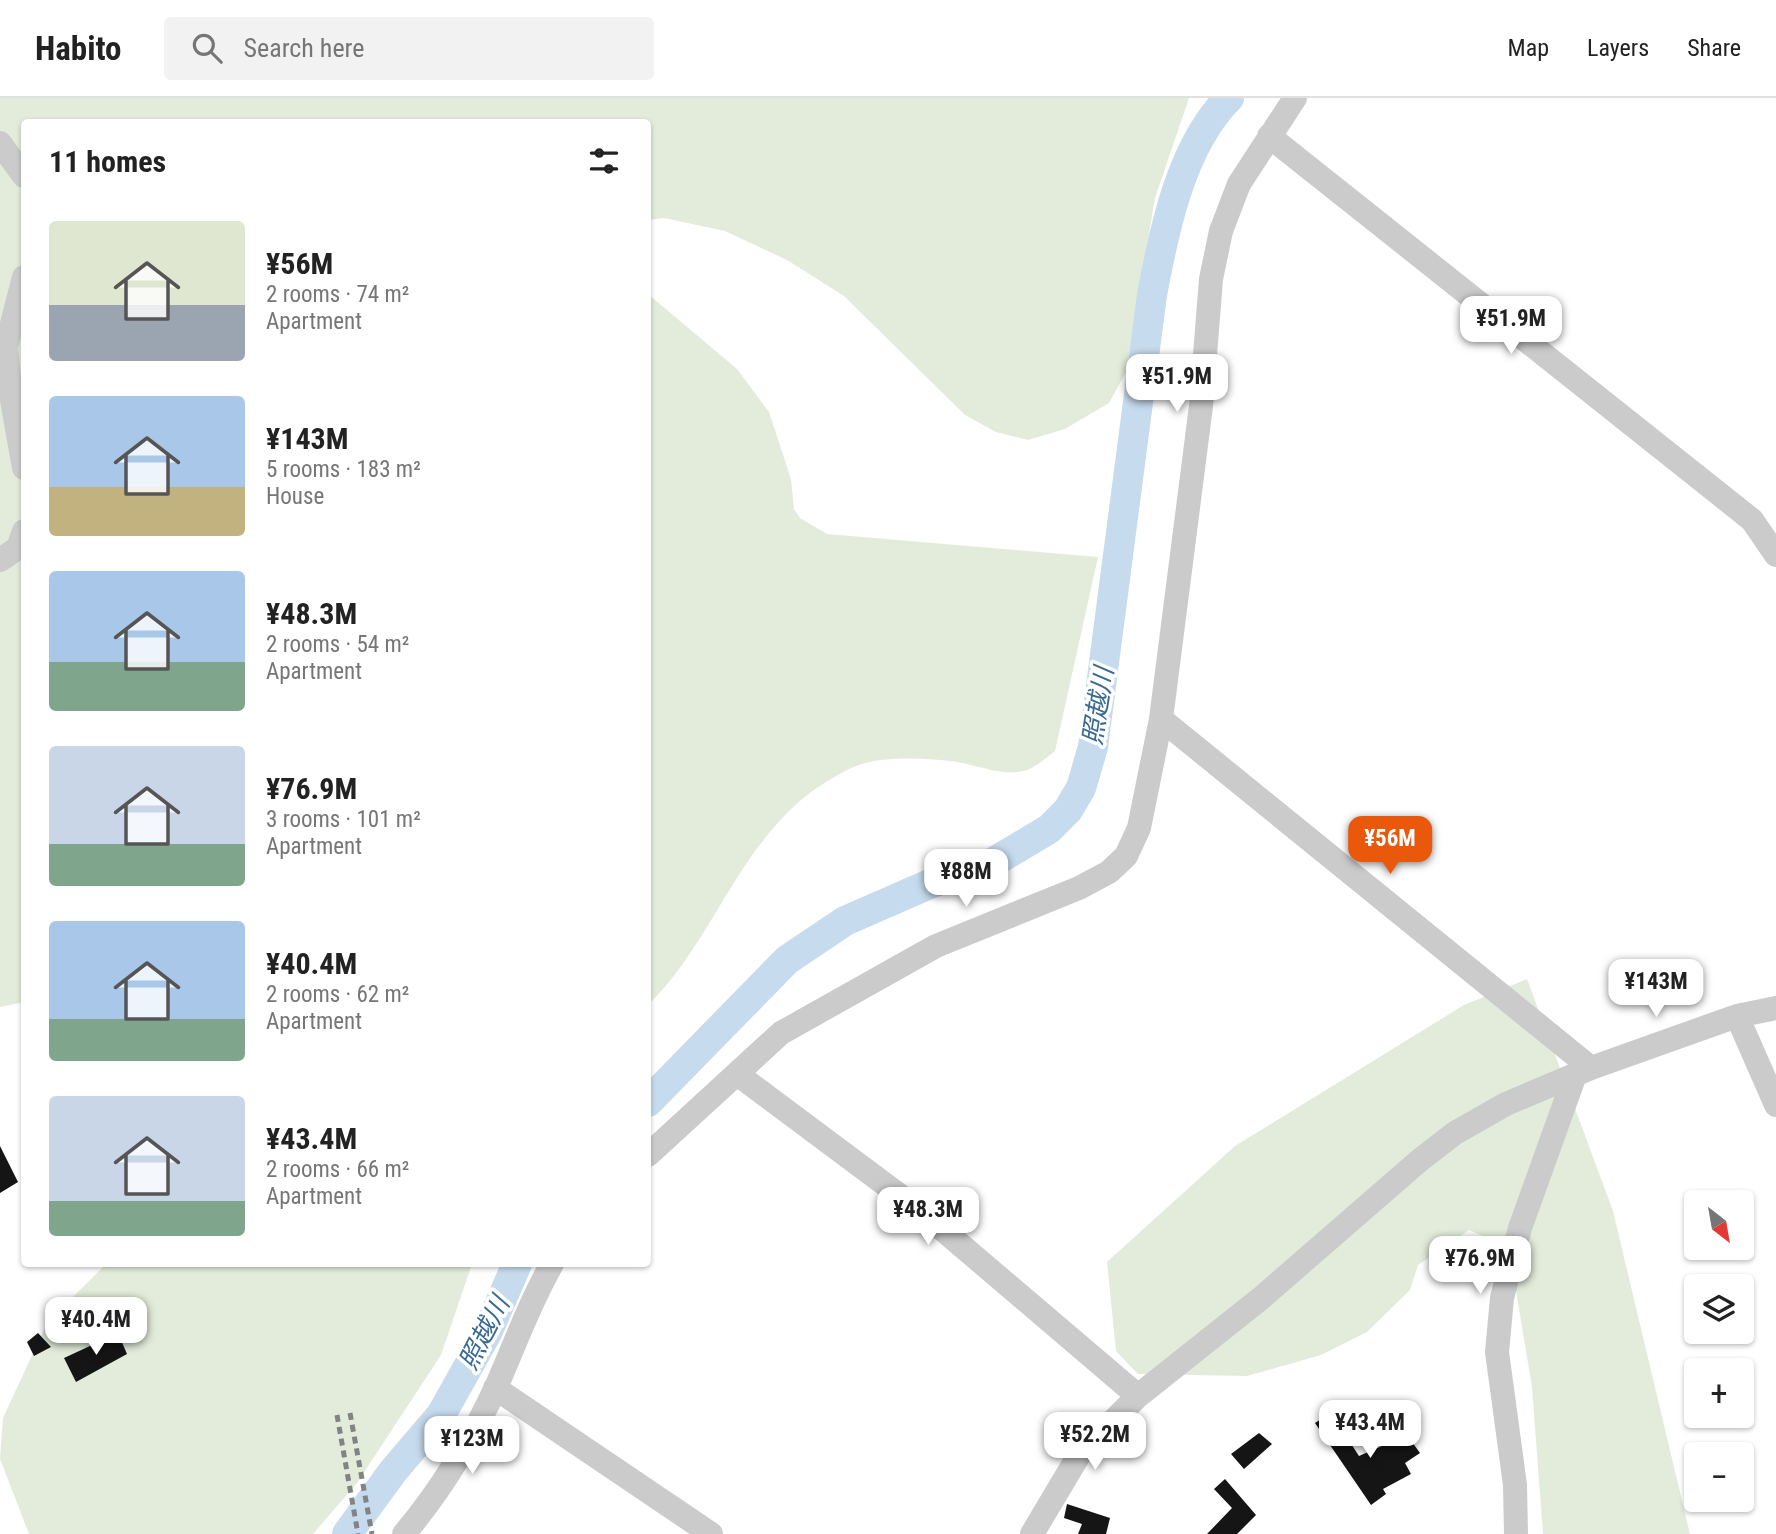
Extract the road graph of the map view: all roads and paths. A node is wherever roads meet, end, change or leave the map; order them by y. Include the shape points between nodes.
1 (1295, 98) edge
2 (1269, 136) junction
3 (0, 143) edge
4 (21, 172) edge
5 (21, 289) edge
6 (21, 451) edge
7 (21, 540) edge
8 (1776, 555) edge
9 (0, 560) edge
10 (1161, 719) junction
11 (1776, 1008) edge
12 (1737, 1016) junction
13 (1583, 1071) junction
14 (737, 1074) junction
15 (1776, 1105) edge
16 (651, 1152) edge
17 (550, 1267) edge
18 (495, 1388) junction
19 (1138, 1396) junction
20 (404, 1534) edge
21 (711, 1534) edge
22 (1032, 1534) edge
23 (1516, 1534) edge

1 - 2 street
2 - 8 street via 1752,520
2 - 10 street via 1239,184 1221,231 1211,279 1201,406
3 - 4 street
5 - 6 street via 6,347
7 - 9 street via 18,548
10 - 13 street
10 - 14 street via 1139,828 1126,856 1109,872 936,946 889,971 781,1033
11 - 12 street
12 - 13 street
12 - 15 street
13 - 19 street via 1506,1104 1446,1140 1260,1300
13 - 23 street via 1520,1228 1502,1298 1497,1352 1516,1485
14 - 16 street
14 - 19 street via 922,1212
17 - 18 street
18 - 20 street via 430,1504
18 - 21 street
19 - 22 street via 1079,1455

